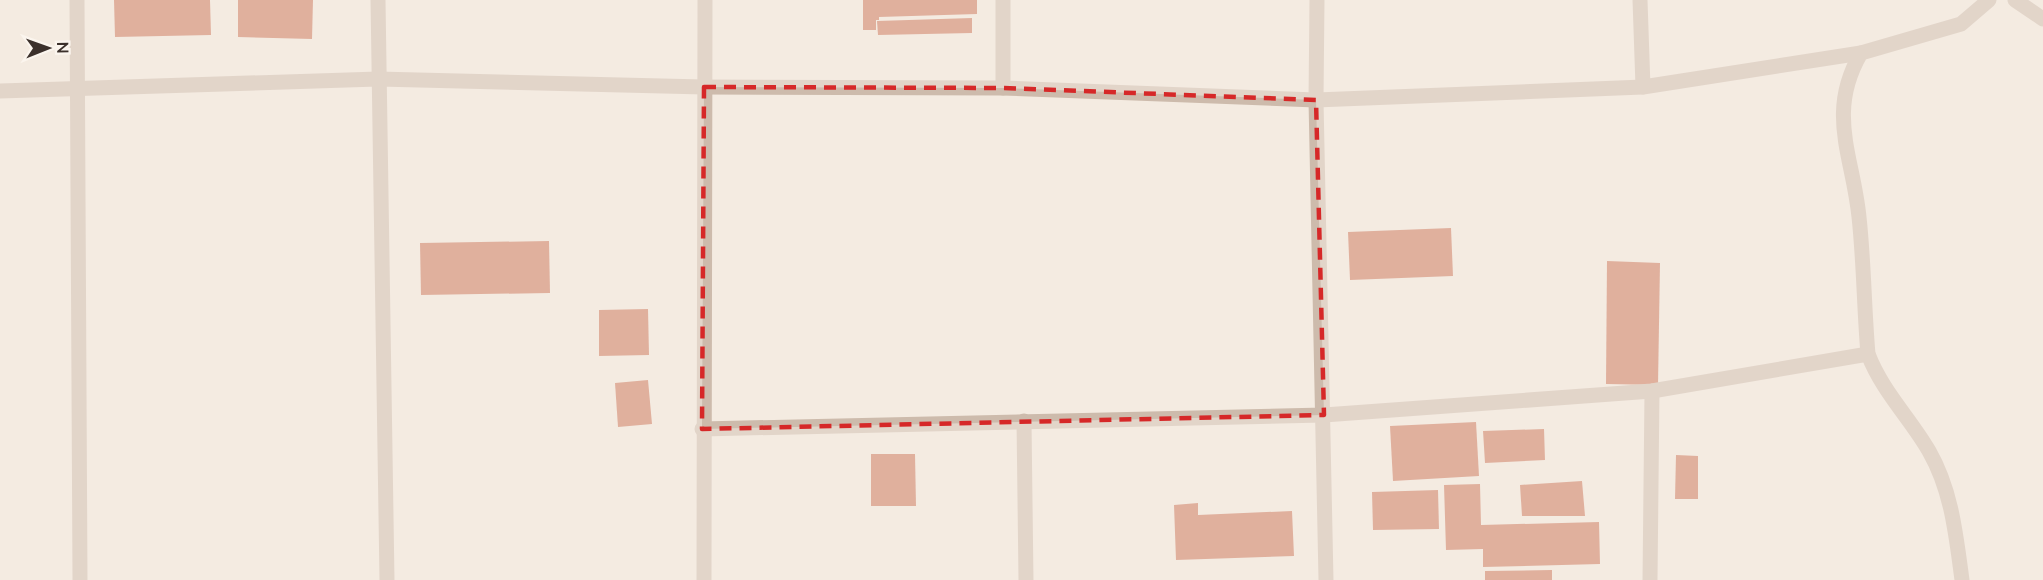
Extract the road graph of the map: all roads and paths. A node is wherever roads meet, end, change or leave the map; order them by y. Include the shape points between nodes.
1 (78, 0) edge
2 (378, 0) edge
3 (705, 0) edge
4 (1003, 0) edge
5 (1317, 0) edge
6 (1640, 0) edge
7 (1989, 0) edge
8 (2015, 0) edge
9 (2043, 19) edge
10 (1861, 53) junction
11 (378, 79) junction
12 (704, 87) junction
13 (1643, 87) junction
14 (1003, 88) junction
15 (78, 89) junction
16 (0, 91) edge
17 (1316, 100) junction
18 (1868, 354) junction
19 (1652, 391) junction
20 (1324, 415) junction
21 (1024, 421) junction
22 (702, 429) junction
23 (80, 580) edge
24 (387, 580) edge
25 (704, 580) edge
26 (1026, 580) edge
27 (1326, 580) edge
28 (1650, 580) edge
29 (1962, 580) edge

1 - 15 street
2 - 11 street
3 - 12 street
4 - 14 street
5 - 17 street
6 - 13 street
7 - 10 street via 1961,24
8 - 9 street
10 - 13 street
10 - 18 street via 1846,84 1842,130 1859,213
11 - 12 street
11 - 15 street
11 - 24 street
12 - 14 street
12 - 22 street
13 - 17 street
14 - 17 street
15 - 16 street
15 - 23 street
17 - 20 street
18 - 19 street
18 - 29 street via 1875,374 1929,450 1944,481
19 - 20 street
19 - 28 street
20 - 21 street
20 - 27 street
21 - 22 street
21 - 26 street
22 - 25 street

